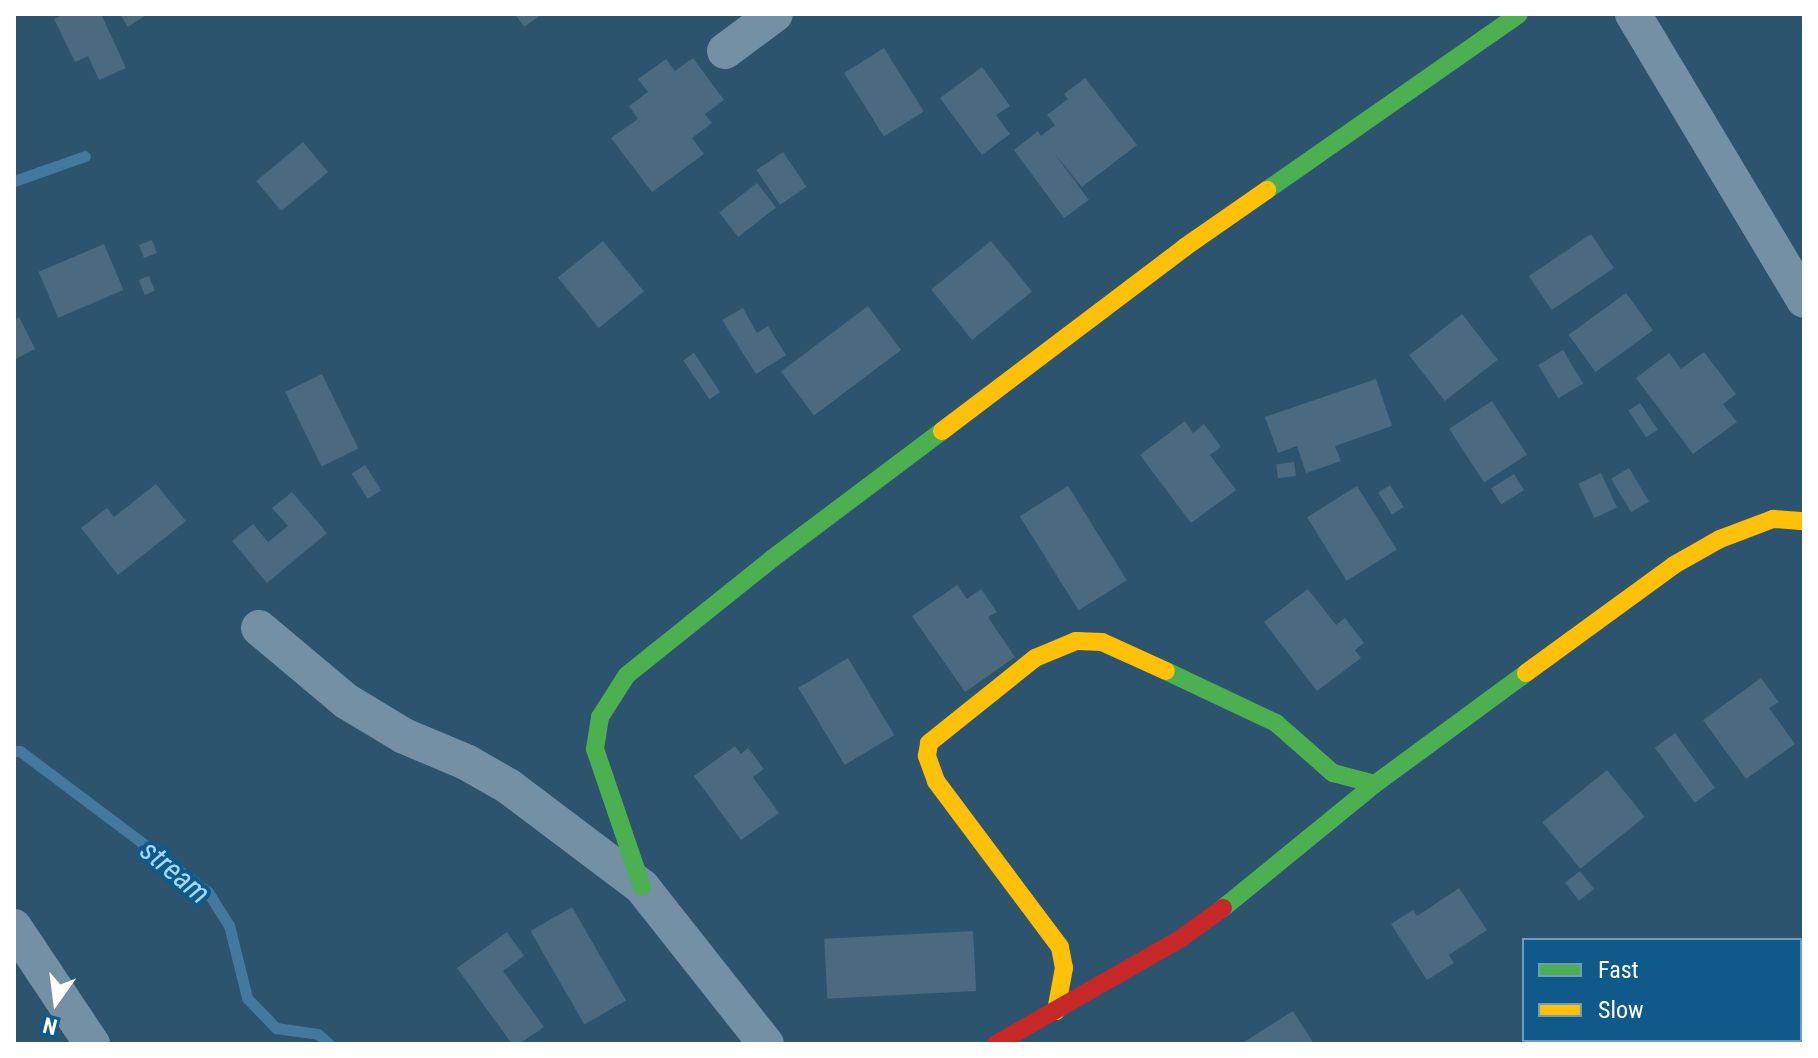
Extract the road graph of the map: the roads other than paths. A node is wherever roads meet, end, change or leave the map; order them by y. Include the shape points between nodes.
1 (775, 14) edge
2 (1519, 14) edge
3 (1633, 14) edge
4 (725, 51) dead end
5 (1804, 300) edge
6 (1804, 521) edge
7 (259, 628) dead end
8 (1375, 784) junction
9 (642, 887) junction
10 (14, 927) edge
11 (1056, 1011) junction
12 (92, 1044) edge
13 (766, 1044) edge
14 (996, 1044) edge

1 - 4 street
2 - 9 street via 1185,247 627,675 600,717 595,749
3 - 5 street
6 - 8 street via 1773,519 1720,539 1674,565
7 - 9 street via 346,701 404,736 508,786
8 - 11 street via 1180,939
8 - 11 street via 1333,773 1256,711 1102,642 1076,641 1035,658 929,743 927,756 936,781 1060,947 1064,968
9 - 13 street
10 - 12 street
11 - 14 street

